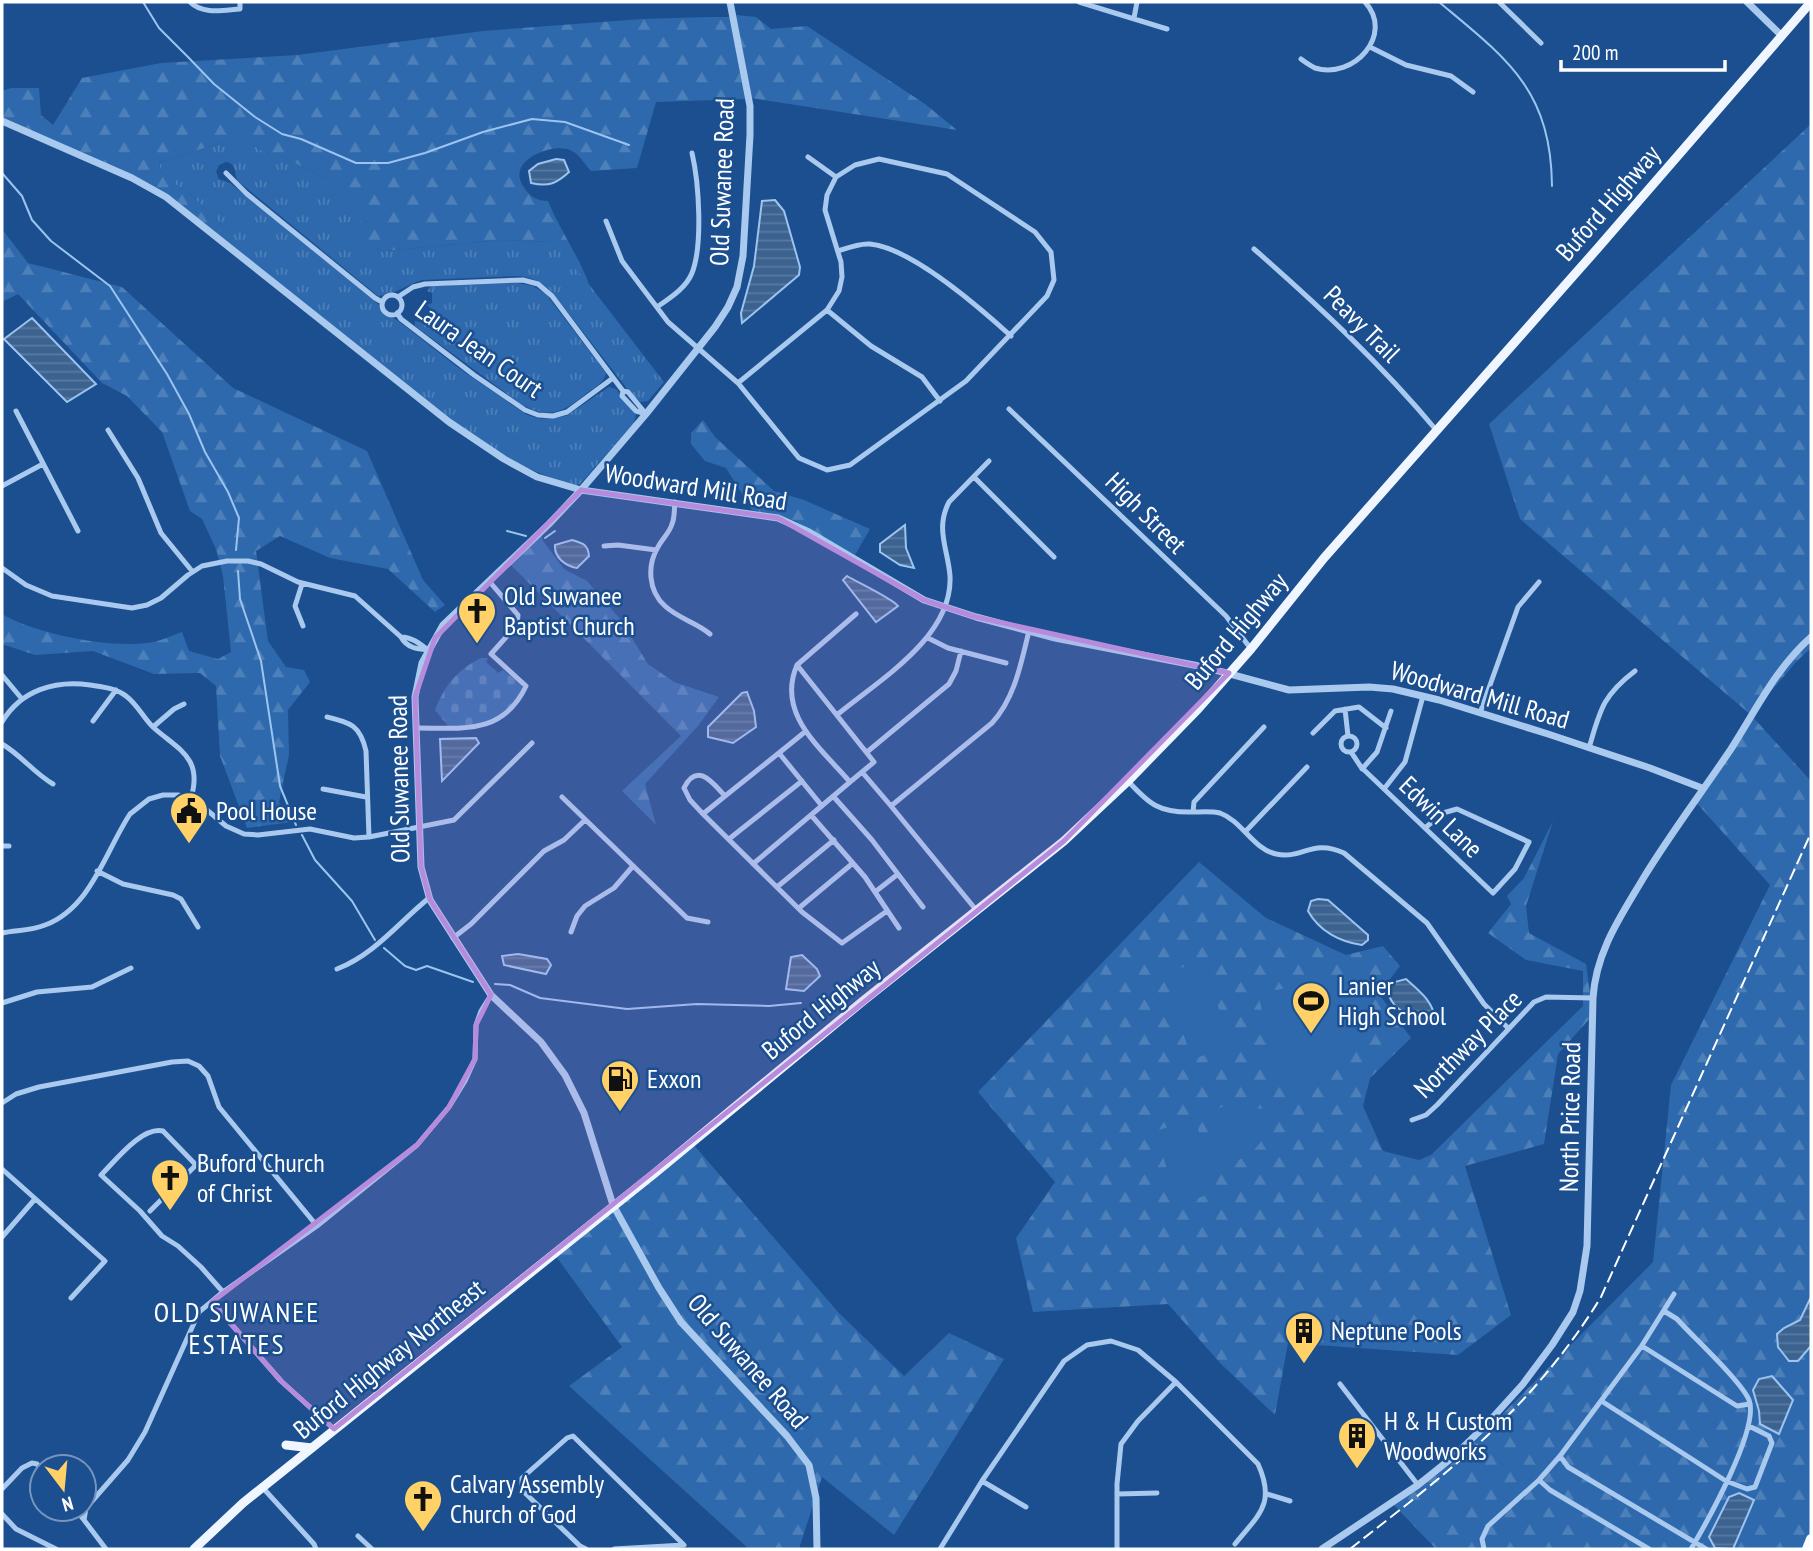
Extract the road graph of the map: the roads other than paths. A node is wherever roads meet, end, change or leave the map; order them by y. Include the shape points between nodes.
1 (190, 2) edge
2 (240, 2) edge
3 (730, 2) edge
4 (1079, 2) edge
5 (1137, 2) edge
6 (1365, 2) edge
7 (1499, 2) edge
8 (1747, 2) edge
9 (1811, 2) edge
10 (1134, 18) junction
11 (1167, 29) dead end
12 (1782, 36) junction
13 (1541, 43) dead end
14 (1370, 47) junction
15 (1301, 59) dead end
16 (1473, 92) dead end
17 (2, 121) edge
18 (692, 153) dead end
19 (808, 157) dead end
20 (226, 173) dead end
21 (836, 177) junction
22 (606, 221) dead end
23 (1254, 249) dead end
24 (838, 251) junction
25 (398, 297) junction
26 (382, 302) junction
27 (657, 307) junction
28 (827, 310) junction
29 (397, 313) junction
30 (1011, 336) junction
31 (699, 348) junction
32 (613, 378) junction
33 (738, 383) junction
34 (940, 401) junction
35 (1009, 409) dead end
36 (16, 411) dead end
37 (646, 414) junction
38 (108, 430) dead end
39 (1437, 431) junction
40 (989, 461) dead end
41 (43, 464) junction
42 (974, 477) junction
43 (2, 486) edge
44 (581, 490) junction
45 (675, 502) junction
46 (78, 531) dead end
47 (604, 546) dead end
48 (656, 550) junction
49 (1054, 557) dead end
50 (2, 568) edge
51 (192, 571) junction
52 (489, 581) junction
53 (1539, 582) dead end
54 (302, 584) junction
55 (945, 607) junction
56 (856, 614) dead end
57 (303, 625) dead end
58 (1029, 631) junction
59 (710, 635) dead end
60 (1811, 636) edge
61 (928, 638) junction
62 (1251, 649) junction
63 (428, 650) junction
64 (961, 652) junction
65 (1006, 663) dead end
66 (797, 665) junction
67 (1634, 671) dead end
68 (1229, 673) junction
69 (2, 675) edge
70 (116, 690) junction
71 (1423, 696) junction
72 (22, 699) junction
73 (184, 704) dead end
74 (1345, 709) junction
75 (1391, 711) dead end
76 (1480, 713) junction
77 (838, 714) junction
78 (327, 717) dead end
79 (93, 720) dead end
80 (2, 722) edge
81 (153, 727) junction
82 (1264, 727) dead end
83 (416, 728) junction
84 (1386, 728) junction
85 (806, 731) junction
86 (1313, 733) dead end
87 (1348, 736) junction
88 (531, 743) dead end
89 (2, 744) edge
90 (1589, 748) junction
91 (867, 752) junction
92 (1351, 752) junction
93 (779, 753) junction
94 (1307, 767) dead end
95 (1362, 769) junction
96 (862, 772) junction
97 (1128, 780) junction
98 (802, 781) junction
99 (850, 782) junction
100 (53, 784) dead end
101 (1702, 788) junction
102 (323, 789) dead end
103 (1384, 789) junction
104 (725, 796) junction
105 (833, 796) junction
106 (366, 797) junction
107 (562, 797) dead end
108 (191, 798) junction
109 (822, 806) junction
110 (891, 806) junction
111 (1193, 812) junction
112 (703, 814) junction
113 (811, 815) junction
114 (585, 820) junction
115 (419, 826) junction
116 (1425, 828) junction
117 (1245, 832) junction
118 (369, 837) junction
119 (729, 839) junction
120 (834, 840) junction
121 (853, 863) junction
122 (754, 864) junction
123 (633, 866) junction
124 (97, 871) junction
125 (898, 874) junction
126 (777, 887) junction
127 (875, 892) junction
128 (429, 898) junction
129 (923, 907) dead end
130 (799, 908) junction
131 (887, 911) junction
132 (977, 912) junction
133 (708, 922) dead end
134 (198, 927) dead end
135 (899, 928) dead end
136 (570, 932) dead end
137 (2, 933) edge
138 (453, 938) junction
139 (131, 968) dead end
140 (337, 970) dead end
141 (491, 995) junction
142 (1593, 998) junction
143 (2, 1003) edge
144 (1508, 1028) junction
145 (2, 1103) edge
146 (1412, 1120) dead end
147 (2, 1169) edge
148 (35, 1199) junction
149 (613, 1205) junction
150 (150, 1211) dead end
151 (317, 1226) junction
152 (2, 1237) edge
153 (223, 1292) junction
154 (1674, 1294) dead end
155 (71, 1298) dead end
156 (212, 1301) junction
157 (1664, 1311) junction
158 (1642, 1346) junction
159 (1176, 1382) junction
160 (1340, 1384) dead end
161 (1603, 1402) junction
162 (1750, 1404) junction
163 (1749, 1426) junction
164 (334, 1429) junction
165 (286, 1446) dead end
166 (312, 1448) junction
167 (1560, 1456) junction
168 (28, 1465) edge
169 (1539, 1480) junction
170 (982, 1481) junction
171 (1726, 1481) junction
172 (1418, 1485) junction
173 (263, 1488) junction
174 (2, 1489) edge
175 (1157, 1493) dead end
176 (98, 1494) edge
177 (1117, 1494) junction
178 (1267, 1494) junction
179 (1290, 1501) dead end
180 (1026, 1507) dead end
181 (2, 1514) edge
182 (86, 1523) edge
183 (358, 1536) dead end
184 (1811, 1539) edge
185 (1695, 1543) junction
186 (1235, 1544) dead end
187 (56, 1549) edge
188 (106, 1549) edge
189 (194, 1549) edge
190 (316, 1549) edge
191 (372, 1549) edge
192 (586, 1549) edge
193 (617, 1549) edge
194 (817, 1549) edge
195 (940, 1549) edge
196 (1117, 1549) edge
197 (1322, 1549) edge
198 (1484, 1549) edge
199 (1649, 1549) edge
200 (1691, 1549) edge
201 (1706, 1549) edge
202 (1807, 1549) edge

1 - 2 street via 214,11 240,9
3 - 31 street, Old Suwanee Road via 750,106 743,256 728,307
4 - 10 street
5 - 10 street
6 - 14 street via 1374,21
7 - 13 street
8 - 12 street
9 - 12 main road, Buford Highway
10 - 11 street
12 - 39 main road, Buford Highway
14 - 15 street via 1349,66 1335,69 1315,68
14 - 16 street via 1406,65 1451,76
17 - 44 street, Woodward Mill Road via 166,197 449,422 522,470
18 - 27 street via 698,197 692,273 684,287
19 - 21 street
20 - 26 street, Laura Jean Court
21 - 24 street via 825,210
21 - 30 street via 855,165 879,159 947,174 1035,232 1051,252 1054,280 1047,296
22 - 27 street via 622,261
23 - 39 street, Peavy Trail via 1312,299
24 - 28 street via 842,277
24 - 30 street via 867,243 892,248 968,297
25 - 26 street, Laura Jean Court via 390,295
25 - 29 street, Laura Jean Court
25 - 32 street via 430,283 512,279 534,283 552,296
26 - 29 street, Laura Jean Court via 386,312
27 - 31 street
28 - 33 street
28 - 34 street via 871,346 922,377
29 - 32 street, Laura Jean Court via 459,364 535,414 567,412
30 - 34 street
31 - 33 street
31 - 37 street, Old Suwanee Road
32 - 37 street
33 - 34 street via 799,458 827,470 850,465
35 - 62 street, High Street via 1226,616
36 - 41 street
37 - 44 street, Old Suwanee Road
38 - 51 street via 138,478 161,533
39 - 62 main road, Buford Highway via 1324,558
40 - 42 street
41 - 43 street
41 - 46 street
42 - 49 street
42 - 55 street via 948,502 943,517 950,580
44 - 45 street, Woodward Mill Road
44 - 52 street, Old Suwanee Road
45 - 48 street via 673,524
45 - 55 street, Woodward Mill Road via 793,523 924,600
47 - 48 street
48 - 59 street via 650,568 661,603
50 - 51 street via 50,596 124,608 157,600
51 - 54 street via 248,561
52 - 63 street, Old Suwanee Road via 443,625
52 - 83 street via 518,615 517,625 491,654 526,686 520,699 494,723
53 - 76 street via 1518,607
54 - 57 street via 296,608
54 - 63 street via 355,596 401,637
55 - 58 street, Woodward Mill Road
55 - 61 street
56 - 66 street
58 - 68 street, Woodward Mill Road
58 - 110 street via 1002,713
60 - 101 street, North Price Road via 1780,670
61 - 64 street
61 - 77 street
62 - 68 main road, Buford Highway
63 - 83 street, Old Suwanee Road via 416,687
64 - 65 street
64 - 91 street via 949,684
66 - 77 street
66 - 85 street via 790,694
67 - 90 street via 1604,701
68 - 71 street, Woodward Mill Road via 1289,690 1369,687
68 - 97 main road, Buford Highway
69 - 72 street
70 - 72 street via 62,684
70 - 79 street
70 - 81 street via 132,701
71 - 76 street, Woodward Mill Road
71 - 103 street via 1405,762
72 - 80 street
73 - 81 street
74 - 84 street via 1359,707
74 - 86 street via 1328,715
74 - 87 street, Edwin Lane
75 - 84 street, Edwin Lane
76 - 90 street, Woodward Mill Road
77 - 91 street
78 - 106 street via 351,723 362,735
81 - 108 street via 188,757 194,776
82 - 111 street via 1194,802
83 - 115 street, Old Suwanee Road
84 - 95 street, Edwin Lane via 1377,752
85 - 93 street
85 - 99 street
87 - 92 street, Edwin Lane via 1356,743
87 - 92 street, Edwin Lane via 1341,747
88 - 115 street via 457,818
89 - 100 street
90 - 101 street, Woodward Mill Road
91 - 96 street via 874,762
92 - 95 street, Edwin Lane
93 - 98 street
93 - 104 street
94 - 117 street
95 - 103 street, Edwin Lane
96 - 99 street
96 - 110 street
97 - 111 street via 1150,804
97 - 132 main road, Buford Highway via 1064,841
98 - 109 street
98 - 119 street
99 - 105 street
101 - 142 street, North Price Road via 1612,931 1597,968
102 - 106 street
103 - 116 street, Edwin Lane
104 - 112 street
104 - 112 street via 706,777 689,779 684,788
105 - 109 street
105 - 125 street
106 - 118 street
107 - 114 street
108 - 118 street via 244,834 310,829
108 - 124 street via 163,795 136,808
109 - 113 street
110 - 132 street
111 - 117 street via 1219,813
112 - 119 street
113 - 120 street
113 - 122 street
114 - 123 street
114 - 138 street via 544,851
115 - 118 street
115 - 128 street, Old Suwanee Road via 421,867
116 - 116 street, Edwin Lane via 1493,892 1515,869 1529,842 1457,809 1443,813
117 - 144 street via 1272,853 1320,846 1344,853 1427,923 1484,1004
119 - 122 street
120 - 121 street
120 - 126 street
121 - 127 street
121 - 130 street
122 - 126 street
123 - 133 street via 687,918
123 - 136 street via 614,888 585,906
124 - 134 street via 123,884 181,898
124 - 137 street via 79,901 63,916 41,927
125 - 127 street
125 - 129 street
126 - 130 street
127 - 131 street
128 - 138 street, Old Suwanee Road
128 - 140 street via 369,953
130 - 131 street via 842,943
131 - 135 street
132 - 149 main road, Buford Highway
138 - 141 street, Old Suwanee Road
139 - 143 street via 92,987 37,992
141 - 149 street, Old Suwanee Road via 541,1042 565,1075 592,1136
141 - 151 street via 476,1025 475,1059 449,1107 416,1145
142 - 144 street, Northway Place via 1546,997 1534,1002
142 - 172 street, North Price Road via 1587,1246 1573,1312 1523,1384 1492,1419
144 - 146 street, Northway Place via 1437,1105
145 - 151 street via 39,1087 188,1061 208,1076 219,1107
147 - 148 street
148 - 152 street
148 - 155 street via 105,1261
149 - 164 main road, Buford Highway Northeast
149 - 194 street, Old Suwanee Road via 681,1322 809,1465 816,1498
150 - 153 street via 196,1166 163,1131 156,1130 145,1133 101,1175
151 - 153 street
153 - 156 street
154 - 157 street
156 - 164 street via 281,1381
156 - 176 street via 194,1319 145,1432
157 - 158 street
157 - 162 street via 1677,1319 1744,1391
158 - 161 street
158 - 162 street via 1737,1406
159 - 170 street via 1138,1350 1111,1341 1087,1345 1064,1361
159 - 177 street via 1121,1444
159 - 178 street via 1258,1464
160 - 172 street
161 - 167 street
161 - 171 street
162 - 163 street
163 - 171 street
163 - 171 street via 1769,1436 1772,1443 1755,1487 1747,1489
164 - 166 main road, Buford Highway Northeast
165 - 166 main road
166 - 173 main road, Buford Highway Northeast
167 - 169 street
167 - 185 street via 1568,1467
168 - 174 street
169 - 198 street via 1488,1526 1482,1539
169 - 199 street
170 - 180 street
170 - 195 street
171 - 185 street
172 - 197 street, North Price Road
173 - 189 main road, Buford Highway Northeast
173 - 190 street
175 - 177 street
177 - 196 street
178 - 179 street
178 - 186 street via 1257,1517
181 - 187 street via 16,1529
182 - 188 street
183 - 191 street
184 - 202 highway
185 - 200 street
185 - 201 street
192 - 193 street via 522,1490 522,1478 573,1436 684,1545

